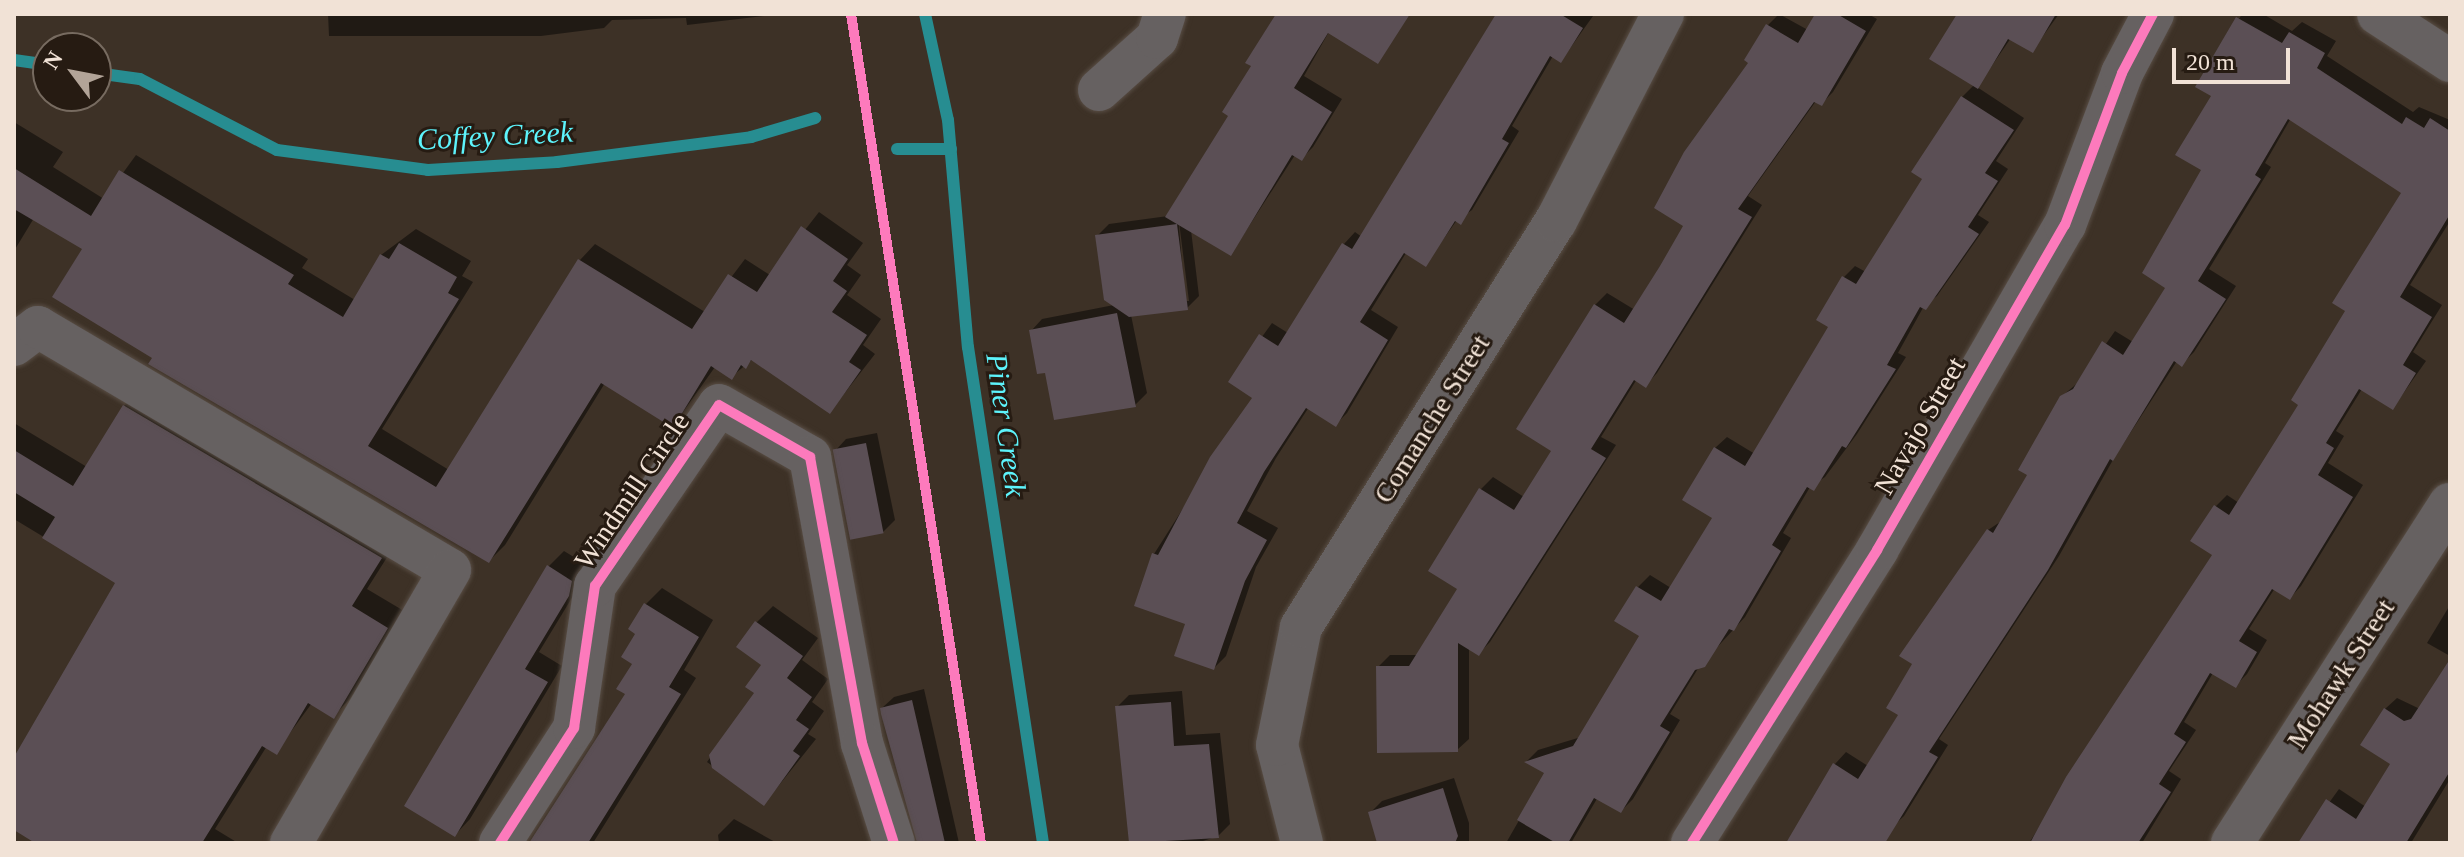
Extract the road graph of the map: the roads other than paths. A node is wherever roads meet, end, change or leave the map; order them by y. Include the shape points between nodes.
1 (1165, 14) edge
2 (1663, 14) edge
3 (2153, 14) edge
4 (2378, 14) edge
5 (2450, 61) edge
6 (1099, 90) dead end
7 (14, 345) edge
8 (2450, 504) edge
9 (291, 843) edge
10 (500, 843) edge
11 (894, 843) edge
12 (1302, 843) edge
13 (1692, 843) edge
14 (2232, 843) edge

1 - 6 street via 1157,38
2 - 12 street, Comanche Street via 1556,221 1301,627 1277,745
3 - 13 street, Navajo Street via 2122,73 2065,225 1877,550
4 - 5 street
7 - 9 street via 38,327 450,570
8 - 14 street, Mohawk Street
10 - 11 street, Windmill Circle via 574,728 595,586 719,405 810,457 862,743

